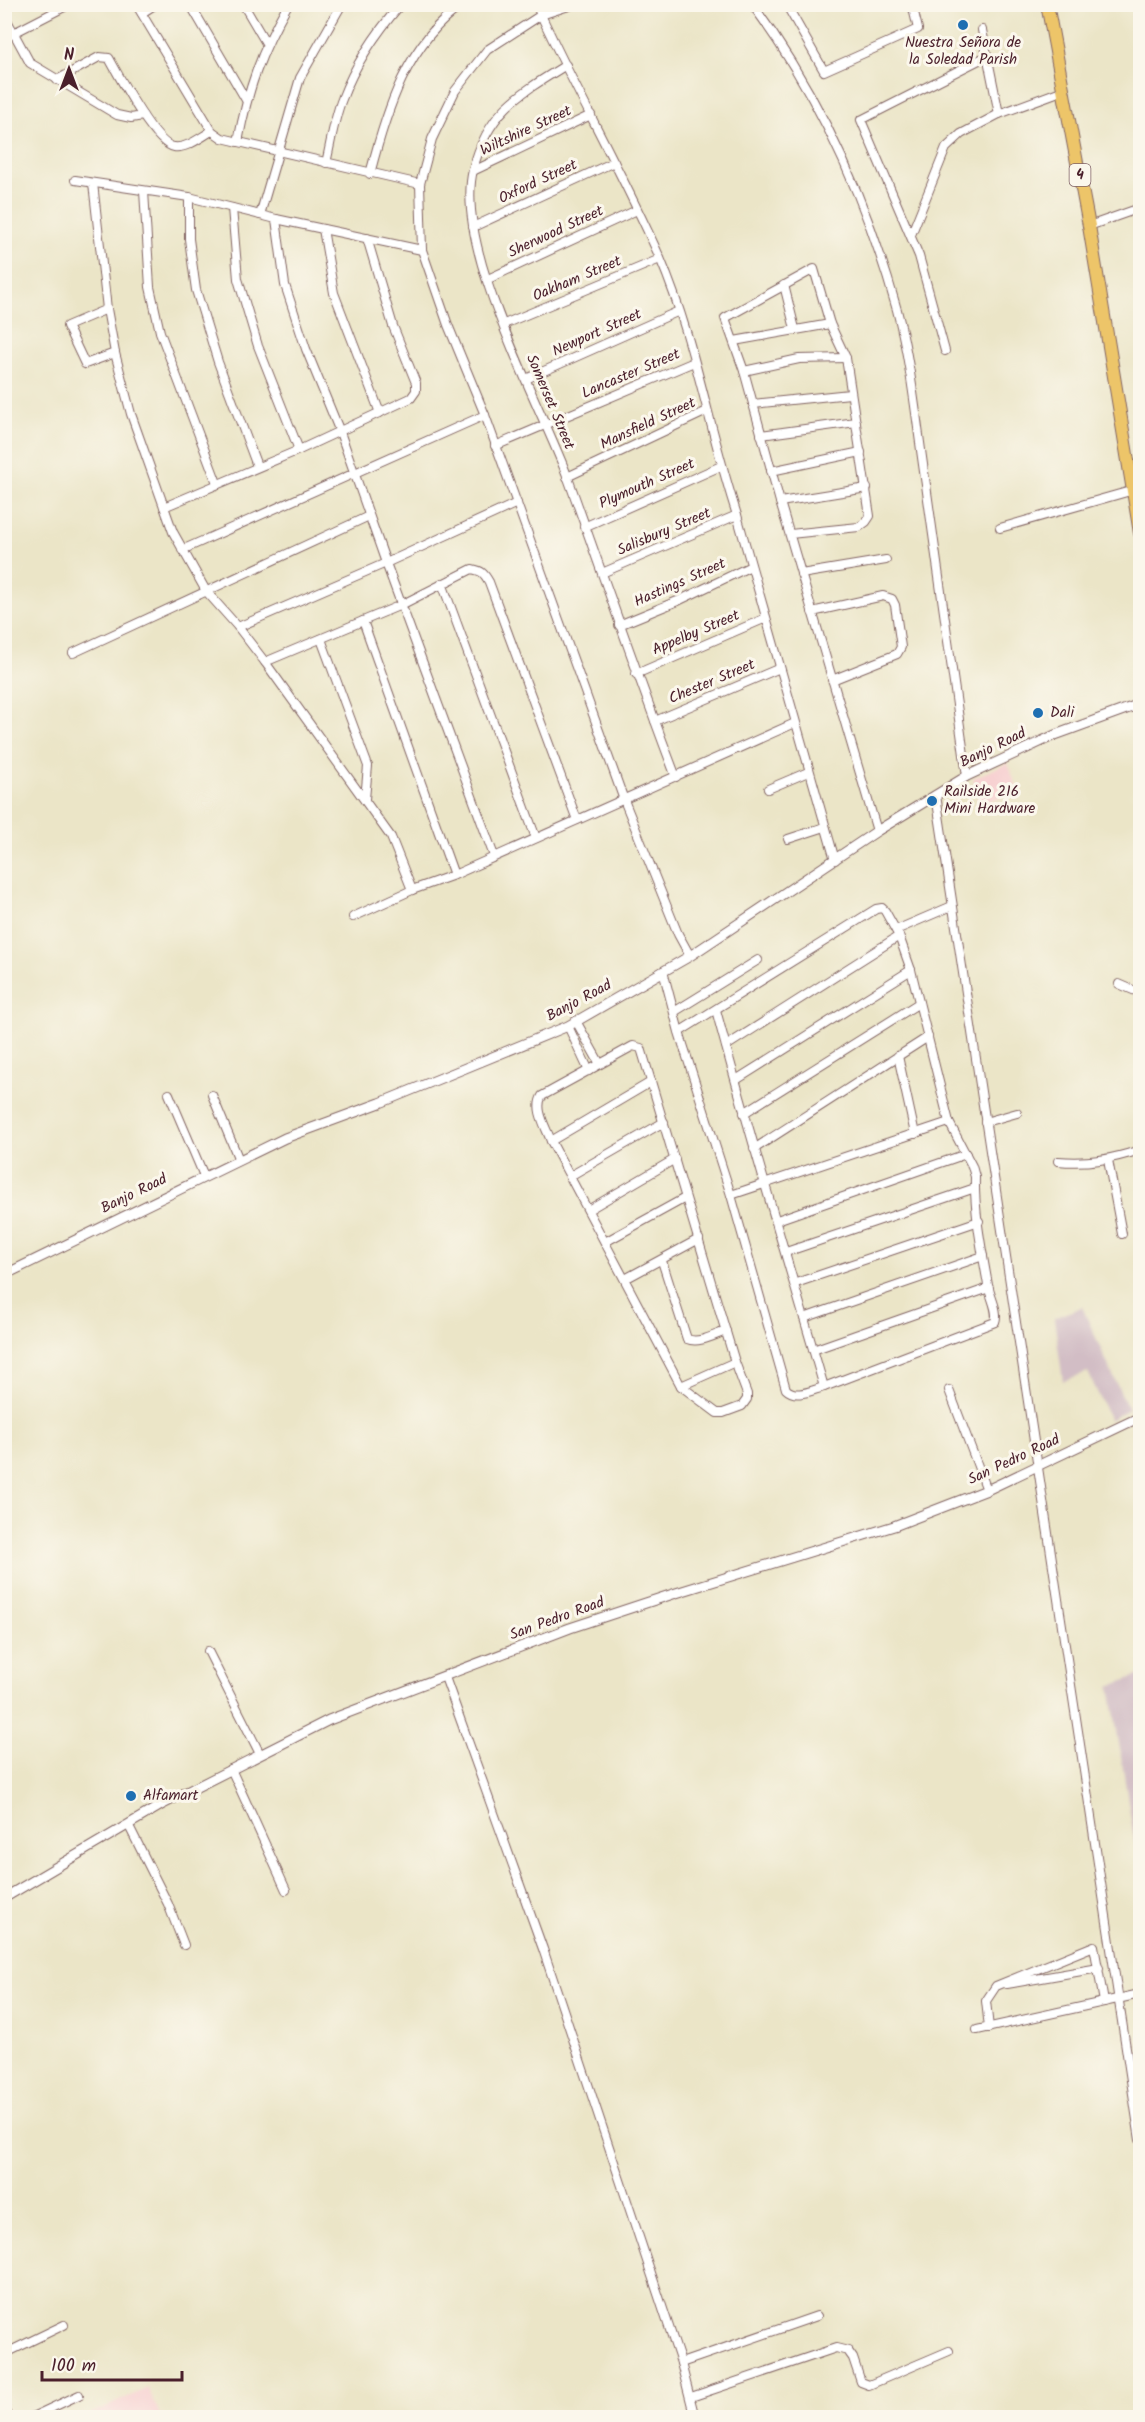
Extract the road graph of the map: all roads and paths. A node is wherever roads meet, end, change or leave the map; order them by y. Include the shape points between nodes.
1 (70, 4) edge
2 (136, 4) edge
3 (156, 4) edge
4 (190, 4) edge
5 (243, 4) edge
6 (288, 4) edge
7 (342, 4) edge
8 (401, 4) edge
9 (464, 4) edge
10 (536, 4) edge
11 (575, 4) edge
12 (752, 4) edge
13 (786, 4) edge
14 (912, 4) edge
15 (1047, 4) edge
16 (142, 13) junction
17 (4, 15) edge
18 (541, 15) junction
19 (982, 30) dead end
20 (15, 33) junction
21 (4, 38) edge
22 (266, 43) junction
23 (987, 56) junction
24 (566, 65) junction
25 (57, 80) junction
26 (1064, 90) junction
27 (246, 100) junction
28 (999, 114) junction
29 (591, 115) junction
30 (143, 116) junction
31 (212, 130) junction
32 (238, 142) junction
33 (278, 151) junction
34 (614, 162) junction
35 (326, 163) junction
36 (473, 171) junction
37 (370, 174) junction
38 (75, 180) dead end
39 (93, 183) junction
40 (420, 184) junction
41 (144, 191) junction
42 (189, 198) junction
43 (232, 208) junction
44 (1140, 208) edge
45 (637, 210) junction
46 (260, 215) junction
47 (276, 219) junction
48 (1089, 226) junction
49 (473, 227) junction
50 (323, 229) junction
51 (911, 235) junction
52 (367, 238) junction
53 (422, 250) junction
54 (660, 259) junction
55 (488, 279) junction
56 (784, 285) junction
57 (107, 309) junction
58 (679, 311) junction
59 (504, 324) junction
60 (830, 324) junction
61 (795, 329) junction
62 (734, 341) junction
63 (945, 351) dead end
64 (115, 353) junction
65 (846, 358) junction
66 (694, 362) junction
67 (744, 371) junction
68 (526, 379) junction
69 (850, 394) junction
70 (753, 404) junction
71 (707, 411) junction
72 (380, 412) junction
73 (485, 416) junction
74 (856, 422) junction
75 (545, 425) junction
76 (340, 432) junction
77 (761, 435) junction
78 (495, 446) junction
79 (299, 450) junction
80 (861, 452) junction
81 (257, 466) junction
82 (721, 466) junction
83 (771, 471) junction
84 (355, 474) junction
85 (567, 477) junction
86 (217, 483) junction
87 (867, 488) junction
88 (1134, 490) junction
89 (780, 502) junction
90 (516, 503) junction
91 (164, 507) junction
92 (737, 515) junction
93 (369, 516) junction
94 (584, 527) junction
95 (1000, 528) dead end
96 (1140, 533) edge
97 (790, 534) junction
98 (182, 550) junction
99 (886, 560) dead end
100 (386, 563) junction
101 (751, 566) junction
102 (602, 573) junction
103 (801, 574) junction
104 (442, 583) junction
105 (206, 591) junction
106 (401, 605) junction
107 (812, 612) junction
108 (766, 618) junction
109 (363, 621) junction
110 (619, 625) junction
111 (238, 627) junction
112 (321, 639) junction
113 (73, 653) dead end
114 (265, 662) junction
115 (780, 668) junction
116 (636, 674) junction
117 (832, 681) junction
118 (1140, 704) edge
119 (654, 721) junction
120 (795, 723) junction
121 (808, 772) junction
122 (967, 776) junction
123 (676, 777) junction
124 (768, 789) dead end
125 (936, 795) junction
126 (365, 799) junction
127 (624, 800) junction
128 (577, 820) junction
129 (825, 827) junction
130 (877, 831) junction
131 (536, 838) junction
132 (788, 838) dead end
133 (494, 856) junction
134 (834, 860) junction
135 (454, 875) junction
136 (412, 890) junction
137 (952, 906) junction
138 (353, 917) dead end
139 (897, 933) junction
140 (690, 956) junction
141 (758, 960) dead end
142 (911, 970) junction
143 (663, 971) junction
144 (1119, 984) dead end
145 (1140, 993) edge
146 (919, 1003) junction
147 (716, 1010) junction
148 (674, 1012) junction
149 (572, 1024) junction
150 (679, 1032) junction
151 (928, 1037) junction
152 (726, 1046) junction
153 (898, 1056) junction
154 (600, 1064) junction
155 (589, 1071) junction
156 (736, 1080) junction
157 (651, 1082) junction
158 (169, 1094) dead end
159 (212, 1095) dead end
160 (744, 1113) junction
161 (1017, 1113) dead end
162 (664, 1122) junction
163 (949, 1122) junction
164 (986, 1122) junction
165 (915, 1134) junction
166 (551, 1141) junction
167 (754, 1149) junction
168 (1140, 1150) edge
169 (966, 1154) junction
170 (675, 1159) junction
171 (239, 1160) junction
172 (1108, 1160) junction
173 (1058, 1161) dead end
174 (204, 1176) junction
175 (570, 1176) junction
176 (764, 1184) junction
177 (975, 1188) junction
178 (730, 1195) junction
179 (685, 1198) junction
180 (588, 1210) junction
181 (777, 1220) junction
182 (979, 1221) junction
183 (1122, 1234) dead end
184 (699, 1239) junction
185 (605, 1242) junction
186 (786, 1252) junction
187 (983, 1256) junction
188 (662, 1261) junction
189 (4, 1275) edge
190 (625, 1280) junction
191 (796, 1283) junction
192 (989, 1288) junction
193 (804, 1318) junction
194 (726, 1331) junction
195 (813, 1350) junction
196 (735, 1362) junction
197 (681, 1386) junction
198 (824, 1387) junction
199 (949, 1390) dead end
200 (1140, 1417) edge
201 (1037, 1467) junction
202 (987, 1490) junction
203 (208, 1651) dead end
204 (445, 1677) junction
205 (260, 1754) junction
206 (231, 1769) junction
207 (129, 1826) junction
208 (286, 1890) dead end
209 (4, 1898) edge
210 (184, 1945) dead end
211 (1099, 1968) junction
212 (996, 1986) junction
213 (1140, 1994) edge
214 (1119, 1999) junction
215 (1104, 2002) junction
216 (989, 2028) junction
217 (977, 2030) dead end
218 (1140, 2140) edge
219 (817, 2316) dead end
220 (64, 2325) dead end
221 (949, 2351) dead end
222 (4, 2354) edge
223 (681, 2363) junction
224 (79, 2396) dead end
225 (691, 2397) junction
226 (4, 2406) edge
227 (9, 2418) edge
228 (30, 2418) edge
229 (695, 2418) edge

1 - 20 street
2 - 16 street
3 - 16 street
4 - 27 street
5 - 22 street
6 - 22 street
7 - 33 street via 300,78
8 - 35 street via 356,66 341,101
9 - 37 street via 449,14 414,56 384,117
10 - 18 street
11 - 18 street
12 - 122 street via 812,100 843,159 876,243 897,312 911,382
13 - 14 street via 824,71 918,29
15 - 26 highway, 4
16 - 31 street
17 - 20 street
18 - 24 street
18 - 40 street via 487,50 455,91 432,139
19 - 23 street
20 - 21 street
20 - 25 street via 30,63
22 - 27 street
23 - 28 street
23 - 51 street via 861,120
24 - 29 street
24 - 36 street, Somerset Street via 501,111 483,141
25 - 30 street via 117,115
25 - 30 street via 99,57 109,58
26 - 28 street
26 - 48 highway, 4
27 - 32 street
28 - 51 street via 961,134 946,148
29 - 34 street
29 - 36 street, Wiltshire Street
30 - 31 street via 164,144 173,147 183,147
31 - 32 street via 222,138
32 - 33 street
33 - 35 street
33 - 46 street
34 - 45 street
34 - 49 street, Oxford Street
35 - 37 street
36 - 49 street, Somerset Street
37 - 40 street
38 - 39 street
39 - 41 street
39 - 57 street
40 - 53 street
41 - 42 street
41 - 86 street via 150,287 158,321
42 - 43 street
42 - 81 street via 189,239 196,290
43 - 46 street
43 - 79 street via 238,279 258,346
44 - 48 street
45 - 54 street
45 - 55 street, Sherwood Street
46 - 47 street
47 - 50 street
47 - 76 street via 285,285
48 - 88 highway, 4
49 - 55 street, Somerset Street
50 - 52 street
50 - 72 street via 334,293
51 - 63 street
52 - 53 street
52 - 72 street via 393,326 416,383 411,398
53 - 73 street
54 - 58 street
54 - 59 street, Oakham Street
55 - 59 street, Somerset Street
56 - 60 street via 814,269
56 - 61 street
56 - 62 street via 724,318
57 - 64 street
57 - 64 street via 67,326 85,364
58 - 66 street
58 - 68 street, Newport Street
59 - 68 street, Somerset Street
60 - 61 street
60 - 65 street
61 - 62 street
62 - 67 street
64 - 91 street via 131,414
65 - 67 street via 799,359
65 - 69 street
66 - 71 street
66 - 75 street, Lancaster Street
67 - 70 street
68 - 75 street, Somerset Street
69 - 70 street
69 - 74 street
70 - 77 street
71 - 82 street
71 - 85 street, Mansfield Street
72 - 76 street
73 - 78 street
73 - 84 street
74 - 77 street
74 - 80 street
75 - 78 street, Lancaster Street
75 - 85 street, Somerset Street
76 - 79 street
76 - 84 street
77 - 83 street
78 - 90 street
79 - 81 street
80 - 83 street
80 - 87 street
81 - 86 street
82 - 92 street
82 - 94 street, Plymouth Street
83 - 89 street
84 - 93 street
84 - 98 street
85 - 94 street, Somerset Street
86 - 91 street
87 - 89 street
87 - 97 street via 870,516 859,527
88 - 95 street
88 - 96 highway, 4
89 - 97 street
90 - 100 street
90 - 127 street
91 - 98 street
92 - 101 street
92 - 102 street, Salisbury Street
93 - 100 street
93 - 105 street
94 - 102 street, Somerset Street
97 - 103 street
98 - 105 street
99 - 103 street
100 - 106 street
100 - 111 street
101 - 108 street
101 - 110 street, Hastings Street
102 - 110 street, Somerset Street
103 - 107 street
104 - 106 street
104 - 128 street via 472,569 484,573
104 - 131 street
105 - 111 street
105 - 113 street
106 - 109 street
106 - 133 street
107 - 117 street
107 - 117 street via 883,596 895,605 901,647 897,654
108 - 115 street
108 - 116 street, Appelby Street
109 - 112 street
109 - 135 street
110 - 116 street, Somerset Street
111 - 114 street
112 - 114 street
112 - 126 street via 368,766
114 - 126 street
115 - 119 street, Chester Street
115 - 120 street
116 - 119 street, Somerset Street
117 - 130 street
118 - 122 street, Banjo Road via 1055,735
119 - 123 street, Somerset Street
120 - 121 street
120 - 123 street
121 - 124 street
121 - 129 street
122 - 125 street, Banjo Road
123 - 127 street
125 - 130 street, Banjo Road
125 - 137 street
126 - 136 street via 391,837
127 - 128 street
127 - 140 street
128 - 131 street
129 - 132 street
129 - 134 street
130 - 134 street, Banjo Road
131 - 133 street
133 - 135 street
134 - 140 street, Banjo Road
135 - 136 street
136 - 138 street
137 - 139 street
137 - 164 street
139 - 142 street
139 - 147 street via 885,911 876,909
139 - 152 street
140 - 143 street, Banjo Road
141 - 148 street
142 - 146 street
142 - 156 street
143 - 148 street
143 - 149 street, Banjo Road
144 - 145 street
146 - 151 street
146 - 160 street
147 - 150 street
147 - 152 street
148 - 150 street
149 - 154 street
149 - 155 street
149 - 171 street, Banjo Road
150 - 178 street
151 - 153 street
151 - 163 street
152 - 156 street
153 - 165 street
153 - 167 street
154 - 155 street
154 - 157 street via 637,1046 641,1048
155 - 166 street via 542,1096 538,1102
156 - 160 street
157 - 162 street
157 - 166 street
158 - 174 street
159 - 171 street
160 - 167 street
161 - 164 street
162 - 170 street
162 - 175 street
163 - 165 street
163 - 169 street
164 - 201 street
165 - 176 street
166 - 175 street
167 - 176 street
168 - 172 street
169 - 177 street
169 - 181 street
170 - 179 street
170 - 180 street
171 - 174 street, Banjo Road
172 - 173 street
172 - 183 street
174 - 189 street, Banjo Road
175 - 180 street
176 - 178 street
176 - 181 street
177 - 182 street
177 - 186 street
178 - 198 street via 786,1389 796,1394
179 - 184 street
179 - 185 street
180 - 185 street
181 - 186 street
182 - 187 street
182 - 191 street
184 - 188 street
184 - 194 street
185 - 190 street
186 - 191 street
187 - 192 street
187 - 193 street
188 - 190 street
188 - 194 street via 687,1339 698,1341
190 - 197 street
191 - 193 street
192 - 195 street
192 - 198 street via 997,1319 992,1324
193 - 195 street
194 - 196 street
195 - 198 street
196 - 197 street
196 - 197 street via 747,1394 742,1406 717,1413
199 - 202 street
200 - 201 street, San Pedro Road
201 - 202 street, San Pedro Road
201 - 214 street
202 - 204 street, San Pedro Road via 894,1526 570,1628
203 - 205 street
204 - 205 street, San Pedro Road via 328,1720
204 - 223 street via 543,1949
205 - 206 street, San Pedro Road
206 - 207 street, San Pedro Road
206 - 208 street
207 - 209 street, San Pedro Road
207 - 210 street
211 - 212 street
211 - 212 street via 1094,1946
211 - 215 street
212 - 216 street via 986,2001
213 - 214 street
214 - 215 street
214 - 218 street
215 - 216 street
216 - 217 street
219 - 223 street
220 - 222 street
221 - 225 street via 869,2385 861,2382 848,2351 836,2348
223 - 225 street
224 - 228 street
225 - 229 street
226 - 227 street

